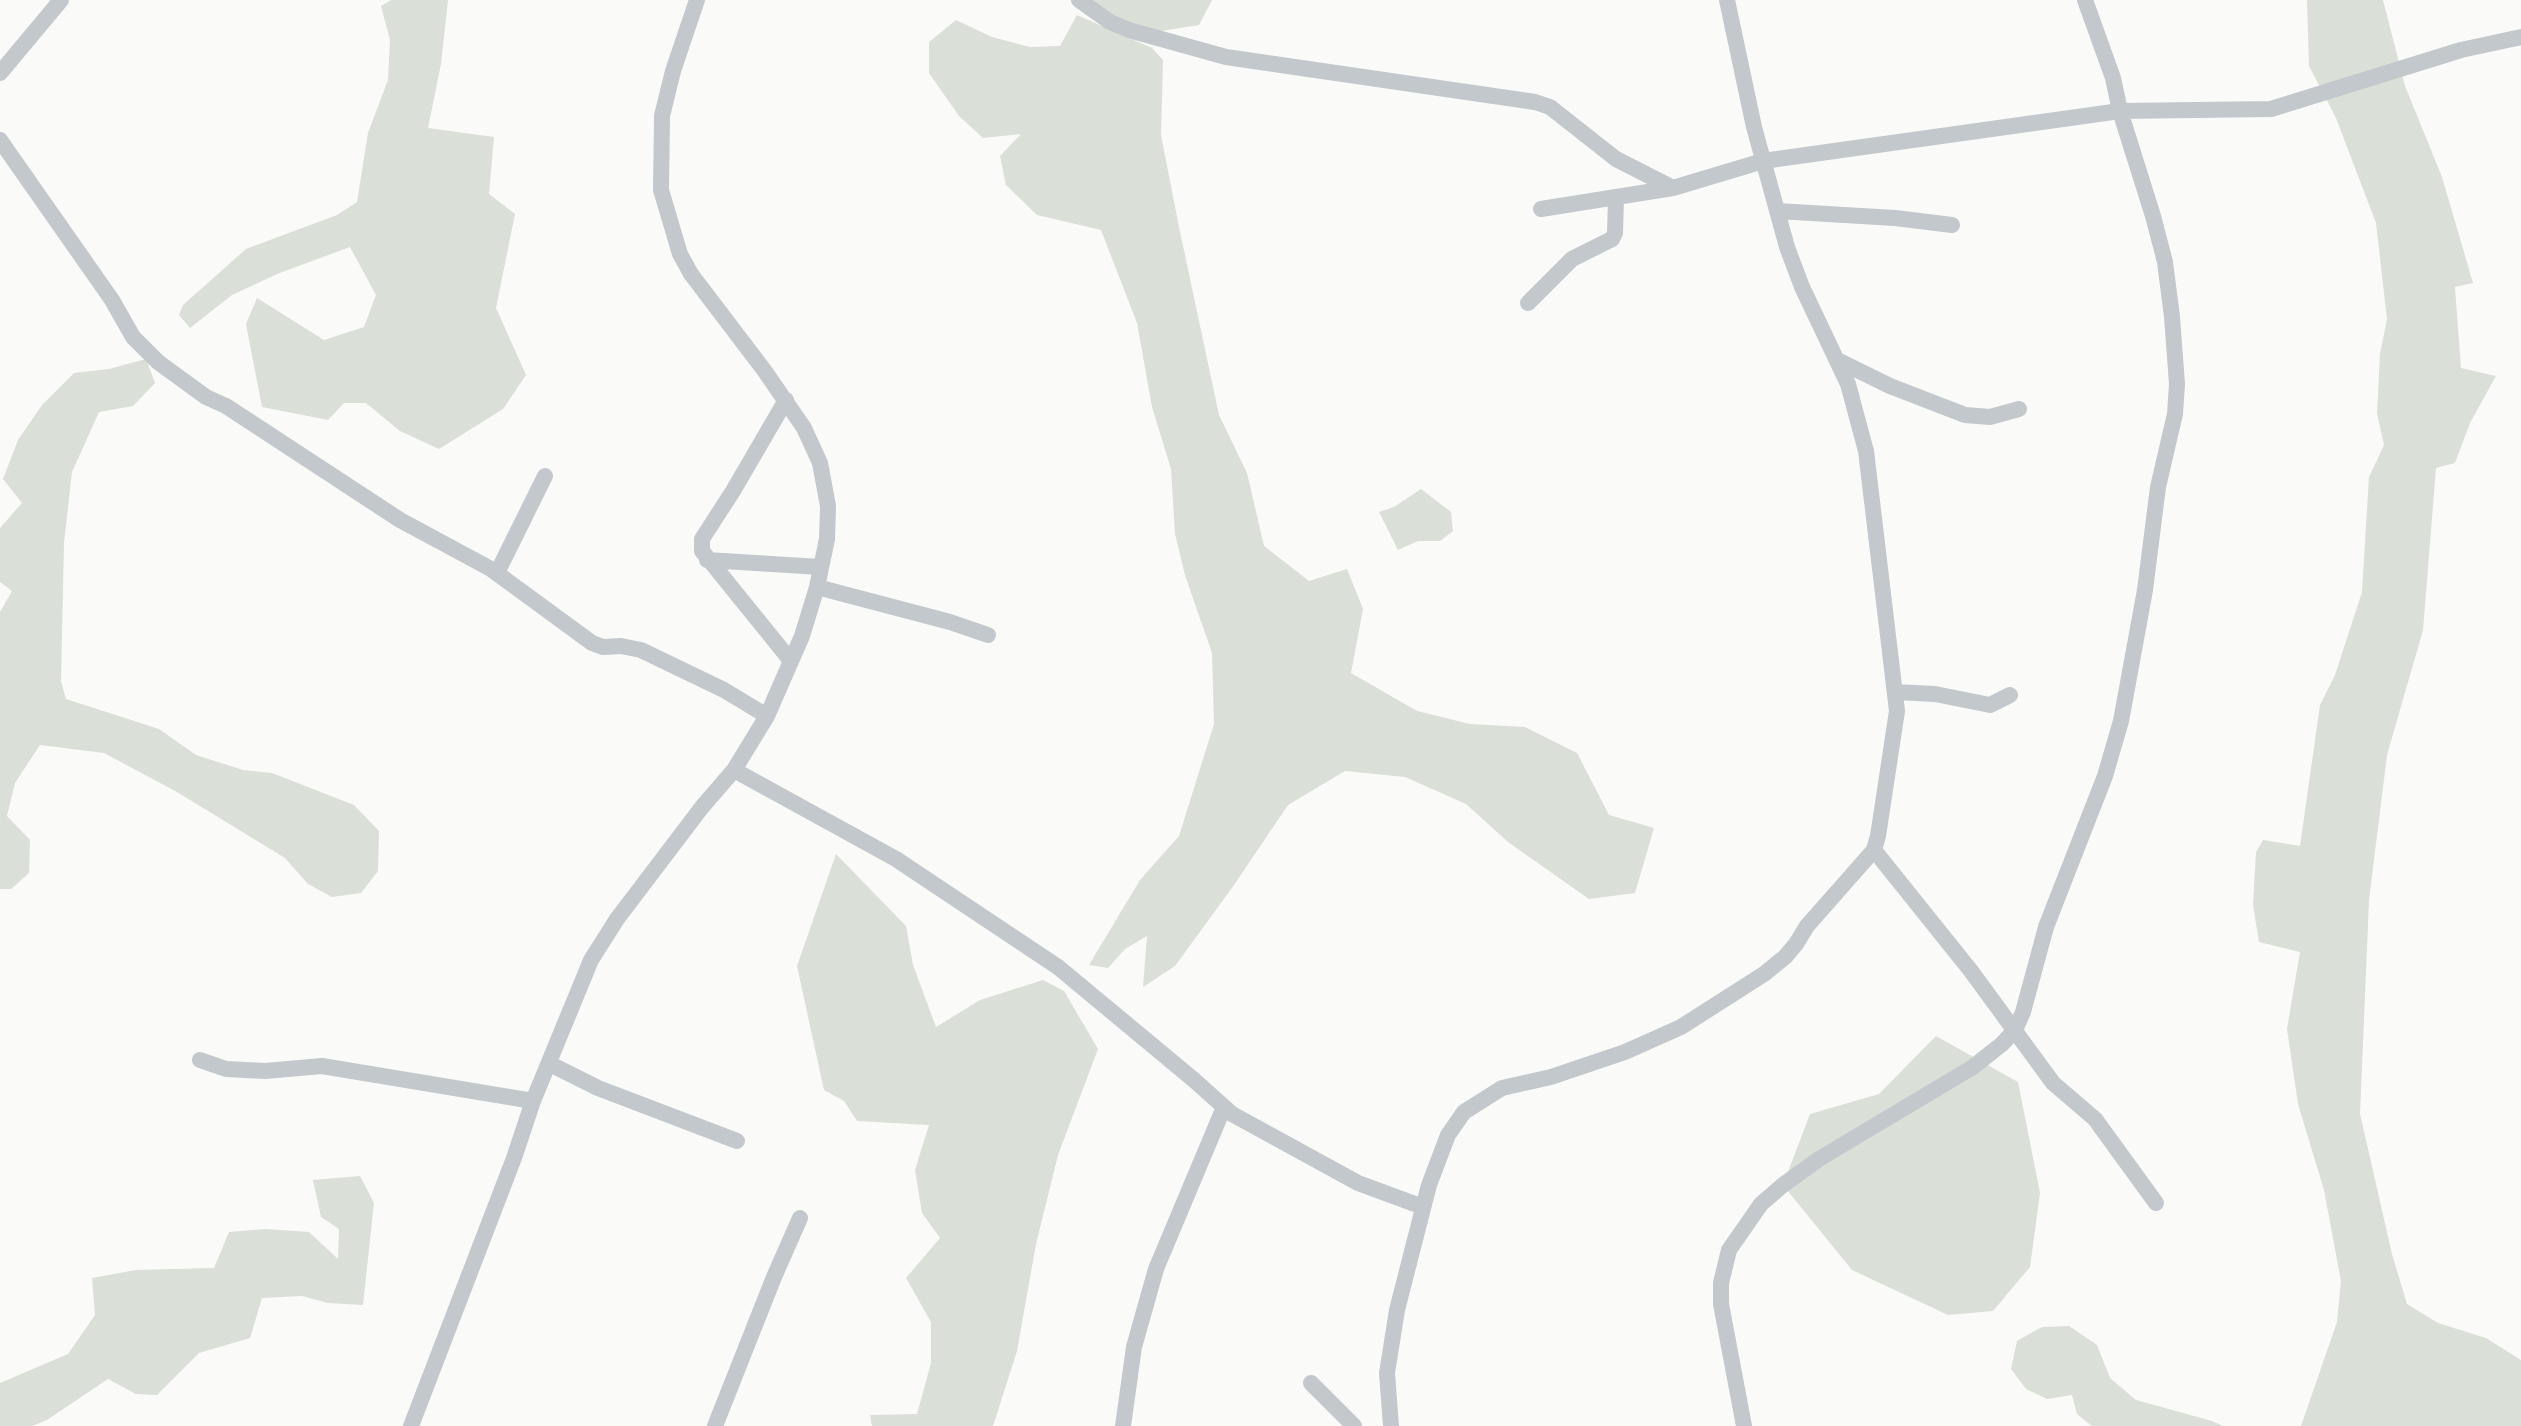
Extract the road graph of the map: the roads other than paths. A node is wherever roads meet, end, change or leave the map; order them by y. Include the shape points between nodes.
1 (61, 0) edge
2 (696, 0) edge
3 (1079, 0) edge
4 (1727, 0) edge
5 (2085, 0) edge
6 (2521, 37) edge
7 (0, 73) edge
8 (2120, 111) junction
9 (0, 140) edge
10 (1763, 161) junction
11 (1673, 188) junction
12 (1616, 199) junction
13 (1541, 209) dead end
14 (1777, 211) junction
15 (1952, 225) dead end
16 (1528, 303) dead end
17 (1837, 360) junction
18 (786, 400) junction
19 (2019, 409) dead end
20 (545, 476) dead end
21 (707, 560) junction
22 (820, 567) junction
23 (497, 573) junction
24 (817, 587) junction
25 (988, 635) dead end
26 (791, 660) junction
27 (1895, 692) junction
28 (2010, 695) dead end
29 (767, 716) junction
30 (734, 771) junction
31 (1874, 850) junction
32 (2015, 1030) junction
33 (201, 1060) dead end
34 (550, 1064) junction
35 (533, 1101) junction
36 (1224, 1107) junction
37 (737, 1141) dead end
38 (2156, 1203) dead end
39 (1423, 1207) junction
40 (800, 1218) dead end
41 (1311, 1383) dead end
42 (411, 1426) edge
43 (715, 1426) edge
44 (1123, 1426) edge
45 (1354, 1426) edge
46 (1391, 1426) edge
47 (1744, 1426) edge

1 - 7 street
2 - 18 street via 662,116 661,190 680,254 691,274
3 - 11 street via 1129,30 1226,57 1535,102 1550,107 1616,159
4 - 10 street
5 - 8 street
6 - 8 street via 2461,50 2271,109
8 - 10 street
8 - 32 street via 2165,262 2177,384 2175,414 2158,487 2121,722 2105,776 2046,927
9 - 23 street via 99,280 133,337 158,362 400,520
10 - 11 street
10 - 14 street
11 - 12 street
12 - 13 street
12 - 16 street via 1612,239 1572,259
14 - 15 street
14 - 17 street via 1802,287
17 - 19 street via 1965,415 1990,416
17 - 27 street via 1866,451
18 - 21 street via 702,539
18 - 22 street via 820,463 828,506
20 - 23 street
21 - 22 street
21 - 26 street
22 - 24 street
23 - 29 street via 592,643 642,650
24 - 25 street
24 - 26 street
26 - 29 street
27 - 28 street via 1990,705
27 - 31 street via 1897,711
29 - 30 street
30 - 34 street via 597,950
30 - 36 street via 896,859 1058,967
31 - 32 street
31 - 39 street via 1796,944 1764,974 1681,1027 1625,1052 1502,1088 1464,1112 1448,1135
32 - 38 street via 2053,1083 2095,1119
32 - 47 street via 1973,1067 1819,1159 1761,1204 1743,1228 1728,1250 1721,1304
33 - 35 street via 226,1069 265,1071 322,1066
34 - 35 street
34 - 37 street
35 - 42 street
36 - 39 street via 1358,1183
36 - 44 street via 1156,1269 1134,1347
39 - 46 street via 1390,1348
40 - 43 street
41 - 45 street

